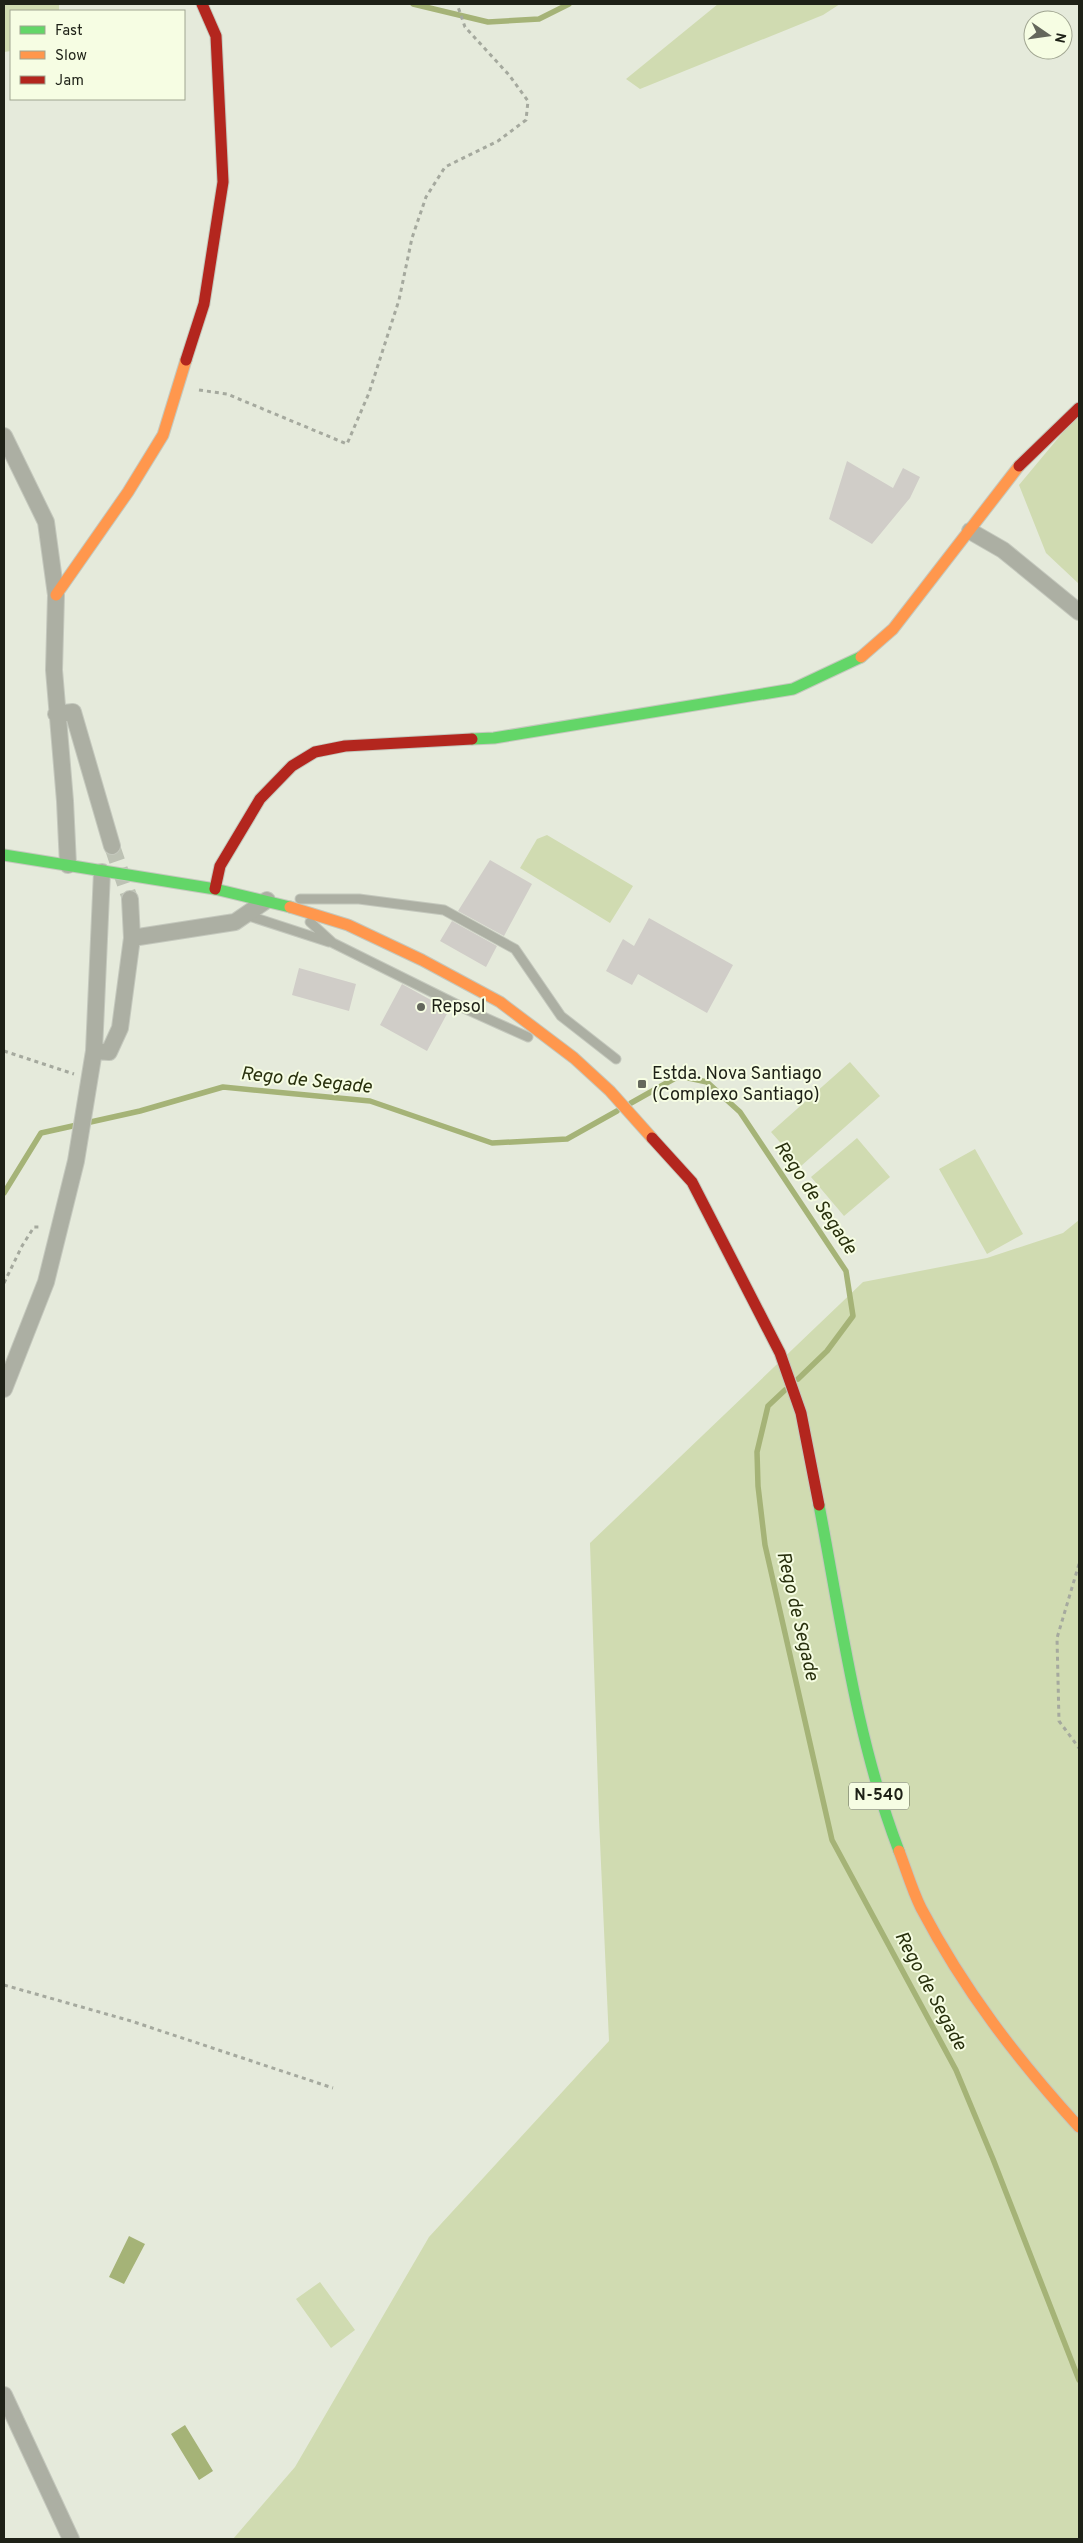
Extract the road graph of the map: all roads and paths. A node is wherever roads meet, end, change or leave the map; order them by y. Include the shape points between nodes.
1 (202, 4) edge
2 (457, 4) edge
3 (178, 386) junction
4 (1079, 408) edge
5 (4, 436) edge
6 (970, 531) junction
7 (56, 595) junction
8 (1079, 612) edge
9 (56, 714) junction
10 (112, 846) tunnel mouth
11 (4, 855) edge
12 (68, 865) junction
13 (102, 872) junction
14 (215, 889) junction
15 (130, 898) tunnel mouth
16 (267, 900) junction
17 (296, 908) junction
18 (246, 915) junction
19 (132, 938) junction
20 (333, 943) junction
21 (4, 1050) edge
22 (94, 1051) junction
23 (574, 1058) junction
24 (616, 1060) dead end
25 (89, 1079) junction
26 (60, 1225) junction
27 (4, 1284) edge
28 (4, 1389) edge
29 (1079, 1564) edge
30 (1079, 1748) edge
31 (4, 1985) edge
32 (333, 2088) dead end
33 (1079, 2126) edge
34 (4, 2395) edge
35 (71, 2539) edge

1 - 3 main road via 216,36 223,182 204,304
2 - 3 path via 465,27 528,101 526,120 498,141 445,167 426,197 412,238 399,300 369,394 347,444 227,394
3 - 7 main road via 162,435 128,492
4 - 6 main road via 1022,462
5 - 7 street via 46,522
6 - 8 street via 1003,550
6 - 14 main road via 893,629 866,654 793,688 494,738 345,746 315,752 292,766 260,800 220,866
7 - 9 street
9 - 10 street via 73,712
9 - 12 street
11 - 12 main road, N-540
12 - 13 main road, N-540
13 - 14 main road, N-540
13 - 22 street
14 - 16 main road, N-540
15 - 19 street
16 - 17 main road, N-540
16 - 18 street
16 - 24 lane via 359,899 444,910 515,949 561,1016
17 - 20 lane
17 - 23 main road, N-540 via 348,924 500,1002
18 - 19 street via 235,922
18 - 20 lane
19 - 22 street via 120,1028 109,1052
20 - 23 lane
21 - 25 path
22 - 25 street
23 - 33 main road, N-540 via 610,1091 692,1182 780,1353 801,1413 848,1657 880,1801 920,1906 970,1993 1031,2074
25 - 26 street via 76,1161
26 - 27 path via 34,1227
26 - 28 street via 46,1282
29 - 30 path via 1057,1638 1059,1721
31 - 32 path via 131,2021
34 - 35 street

